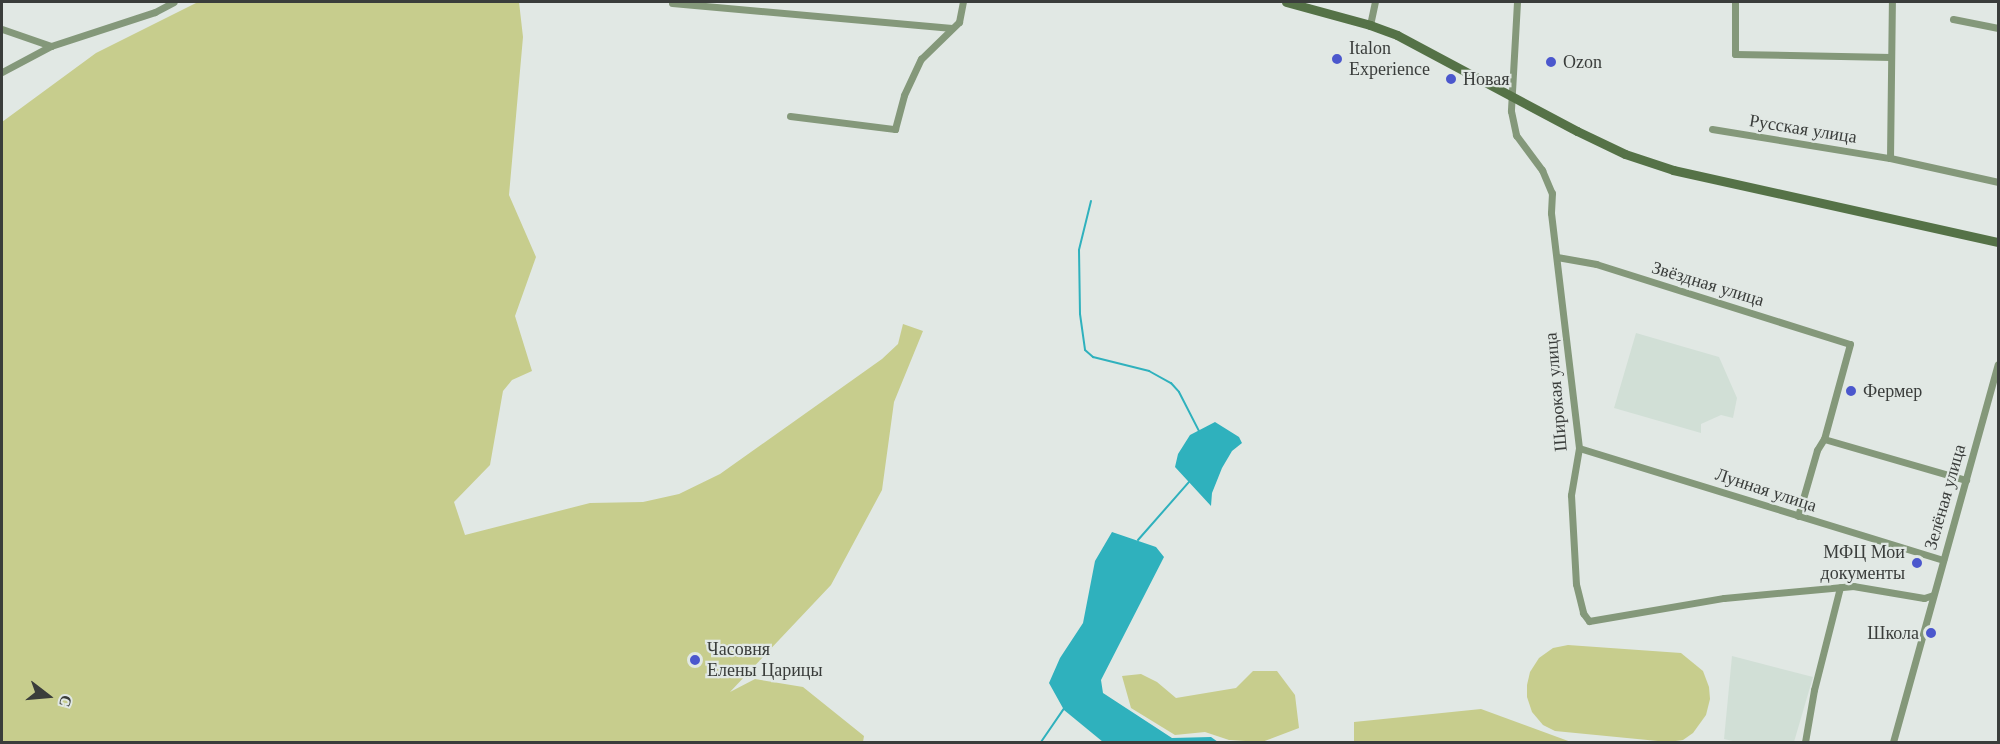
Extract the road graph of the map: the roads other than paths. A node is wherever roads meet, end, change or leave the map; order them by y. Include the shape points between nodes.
1 (174, 2) edge
2 (963, 2) edge
3 (1286, 2) edge
4 (1375, 2) edge
5 (1516, 2) edge
6 (1735, 2) edge
7 (1892, 2) edge
8 (672, 3) dead end
9 (1953, 19) dead end
10 (1370, 25) junction
11 (952, 28) junction
12 (1998, 28) edge
13 (2, 29) edge
14 (51, 46) junction
15 (1891, 57) junction
16 (2, 72) edge
17 (1511, 97) junction
18 (790, 116) dead end
19 (1712, 129) dead end
20 (1890, 158) junction
21 (1998, 182) edge
22 (1998, 242) edge
23 (1557, 257) junction
24 (1998, 364) edge
25 (1824, 439) junction
26 (1579, 448) junction
27 (1966, 480) junction
28 (1798, 516) junction
29 (1943, 560) junction
30 (1840, 587) junction
31 (1933, 595) junction
32 (1805, 742) edge
33 (1893, 742) edge

1 - 14 street via 155,12
2 - 11 street via 959,22
3 - 10 main road
4 - 10 street
5 - 17 street, Широкая улица
6 - 15 street via 1735,54
7 - 15 street
8 - 11 street
9 - 12 street
10 - 17 main road via 1430,52
11 - 18 street via 921,58 895,129
13 - 14 street
14 - 16 street
15 - 20 street
17 - 22 main road via 1625,154 1673,170
17 - 23 street, Широкая улица via 1516,135 1548,180
19 - 20 street, Русская улица
20 - 21 street, Русская улица
23 - 25 street, Звёздная улица via 1596,264 1850,344
23 - 26 street, Широкая улица
24 - 27 street, Зелёная улица
25 - 27 street
25 - 28 street via 1817,450
26 - 28 street, Лунная улица
26 - 30 street, Широкая улица via 1571,495 1576,584 1583,613 1589,621 1724,598
27 - 29 street, Зелёная улица
28 - 29 street, Лунная улица
29 - 31 street, Зелёная улица
30 - 31 street, Широкая улица via 1924,598
30 - 32 street
31 - 33 street, Зелёная улица

